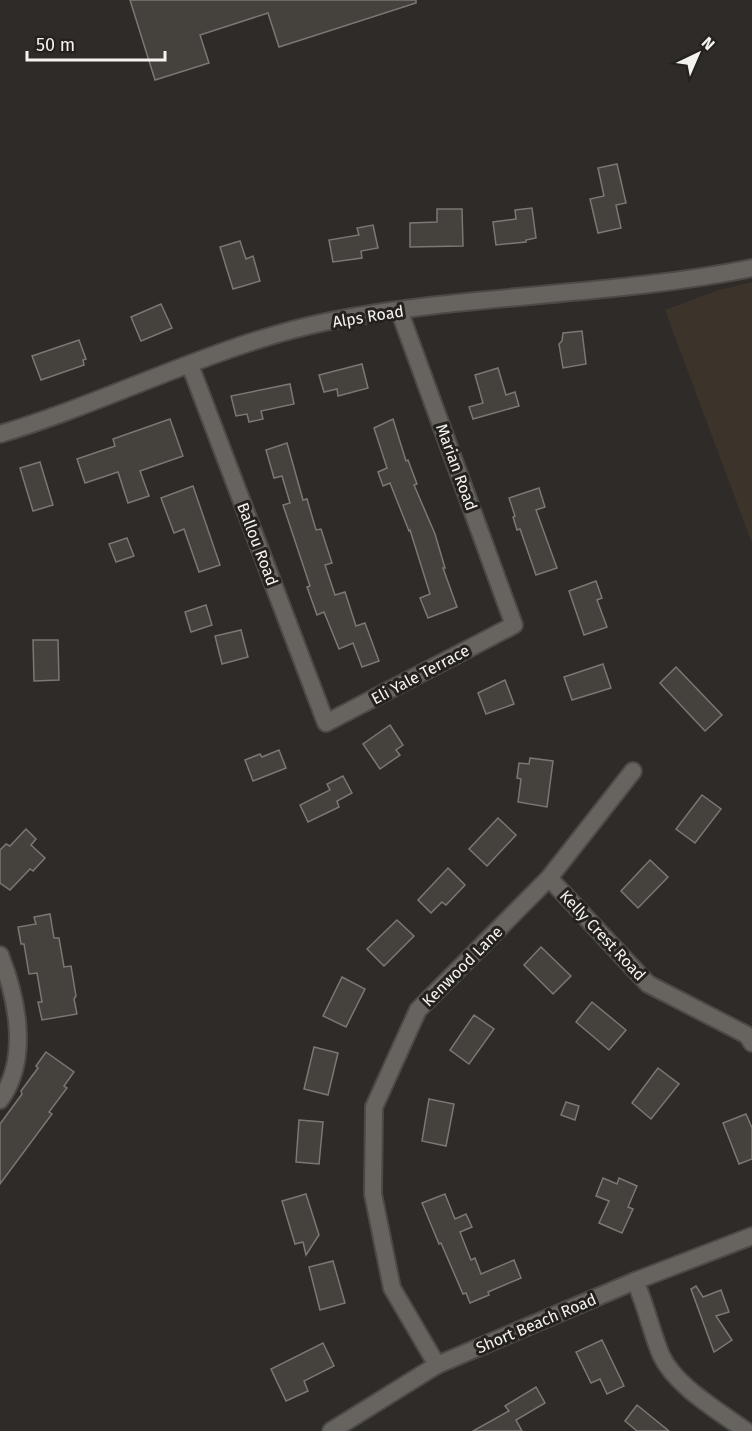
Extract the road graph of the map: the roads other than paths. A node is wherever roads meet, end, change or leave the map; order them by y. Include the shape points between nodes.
1 (752, 268) edge
2 (399, 310) junction
3 (190, 365) junction
4 (0, 434) edge
5 (514, 625) joint
6 (326, 723) joint
7 (633, 771) dead end
8 (549, 878) junction
9 (0, 955) edge
10 (752, 1043) edge
11 (0, 1100) edge
12 (752, 1236) edge
13 (635, 1281) junction
14 (437, 1365) junction
15 (331, 1431) edge
16 (746, 1431) edge

1 - 2 street, Alps Road via 638,286
2 - 3 street, Alps Road via 298,328
2 - 5 street, Marian Road
3 - 4 street, Alps Road
3 - 6 street, Ballou Road
5 - 6 street, Eli Yale Terrace
7 - 8 street, Kenwood Lane
8 - 10 street, Kelly Crest Road via 648,984 747,1035
8 - 14 street, Kenwood Lane via 418,1010 374,1107 373,1194 392,1288
9 - 11 street via 15,1003 17,1028 12,1076
12 - 13 street, Short Beach Road
13 - 14 street, Short Beach Road
13 - 16 street via 662,1356 675,1376
14 - 15 street, Short Beach Road

